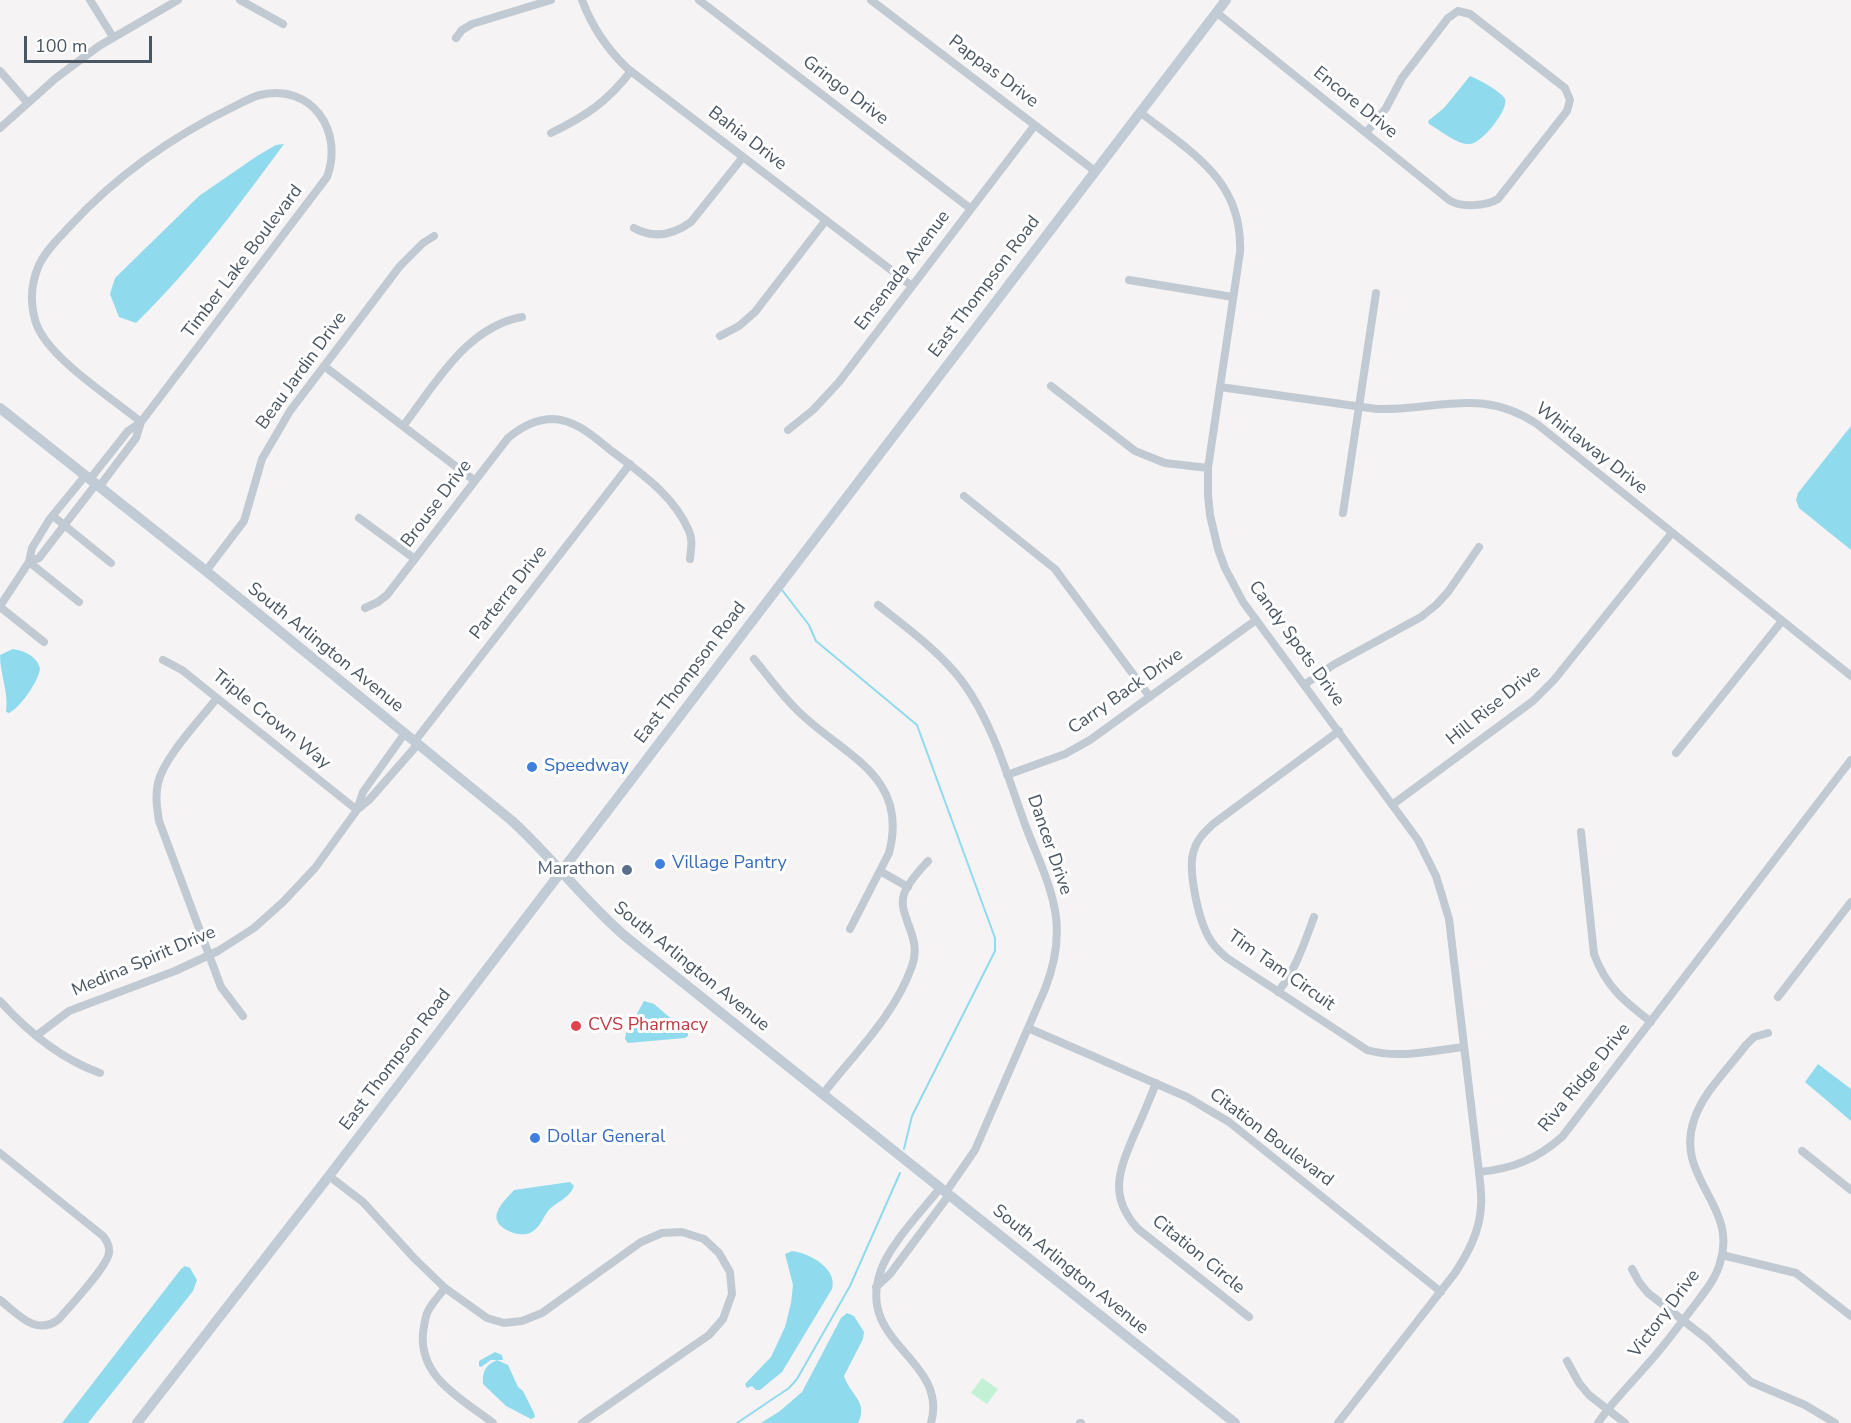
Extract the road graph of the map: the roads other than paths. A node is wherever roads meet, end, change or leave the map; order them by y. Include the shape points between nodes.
1 (90, 0) edge
2 (178, 0) edge
3 (240, 0) edge
4 (551, 0) edge
5 (582, 0) edge
6 (699, 0) edge
7 (871, 0) edge
8 (1226, 0) edge
9 (1216, 12) junction
10 (283, 24) dead end
11 (112, 37) junction
12 (456, 38) dead end
13 (0, 71) edge
14 (631, 71) junction
15 (27, 102) junction
16 (1140, 112) junction
17 (1035, 125) junction
18 (0, 128) edge
19 (551, 133) dead end
20 (1366, 133) junction
21 (742, 157) junction
22 (1095, 171) junction
23 (971, 209) junction
24 (826, 220) junction
25 (634, 228) dead end
26 (434, 236) dead end
27 (1130, 280) dead end
28 (912, 286) junction
29 (1376, 293) dead end
30 (1233, 297) junction
31 (522, 317) dead end
32 (720, 336) dead end
33 (324, 366) junction
34 (1051, 386) dead end
35 (1220, 387) junction
36 (1359, 407) junction
37 (0, 408) edge
38 (141, 422) junction
39 (403, 426) junction
40 (788, 430) dead end
41 (630, 464) junction
42 (1208, 468) junction
43 (92, 481) junction
44 (475, 481) junction
45 (964, 496) dead end
46 (1343, 513) dead end
47 (53, 516) junction
48 (359, 518) dead end
49 (63, 524) junction
50 (1671, 534) junction
51 (1479, 546) dead end
52 (415, 559) junction
53 (690, 559) dead end
54 (29, 562) junction
55 (111, 563) dead end
56 (206, 572) junction
57 (79, 603) dead end
58 (878, 605) dead end
59 (0, 606) edge
60 (365, 608) dead end
61 (1256, 620) junction
62 (1782, 621) junction
63 (44, 642) dead end
64 (754, 659) dead end
65 (163, 660) dead end
66 (1851, 676) edge
67 (1304, 685) junction
68 (1150, 697) junction
69 (217, 698) junction
70 (1339, 731) junction
71 (405, 734) junction
72 (417, 743) junction
73 (1676, 753) dead end
74 (1851, 760) edge
75 (1007, 775) junction
76 (1392, 805) junction
77 (357, 810) junction
78 (1581, 832) dead end
79 (928, 861) dead end
80 (880, 870) junction
81 (561, 871) junction
82 (908, 887) junction
83 (1851, 902) edge
84 (1314, 917) dead end
85 (850, 929) dead end
86 (209, 956) junction
87 (1278, 992) junction
88 (1778, 997) dead end
89 (0, 1001) edge
90 (243, 1016) dead end
91 (1651, 1022) junction
92 (1028, 1028) junction
93 (1768, 1034) dead end
94 (36, 1036) junction
95 (1463, 1047) junction
96 (100, 1073) dead end
97 (1156, 1083) junction
98 (823, 1094) junction
99 (1802, 1151) dead end
100 (0, 1153) edge
101 (1479, 1172) junction
102 (329, 1176) junction
103 (1851, 1190) edge
104 (945, 1192) junction
105 (1722, 1255) junction
106 (1632, 1269) dead end
107 (876, 1287) junction
108 (445, 1288) junction
109 (1442, 1292) junction
110 (0, 1300) edge
111 (1851, 1316) edge
112 (1249, 1317) dead end
113 (1683, 1320) junction
114 (1567, 1361) dead end
115 (1608, 1409) junction
116 (137, 1423) edge
117 (493, 1423) edge
118 (582, 1423) edge
119 (931, 1423) edge
120 (1235, 1423) edge
121 (1338, 1423) edge
122 (1598, 1423) edge
123 (1625, 1423) edge
124 (1835, 1423) edge

1 - 11 street
2 - 11 street
3 - 10 street
4 - 12 street via 472,24
5 - 14 street, Bahia Drive via 601,39
6 - 23 street, Gringo Drive
7 - 17 street, Pappas Drive
8 - 9 main road, East Thompson Road
9 - 16 main road, East Thompson Road
9 - 20 street, Encore Drive
11 - 15 street
13 - 15 street
14 - 19 street via 601,105
14 - 21 street, Bahia Drive
15 - 18 street
16 - 22 main road, East Thompson Road
16 - 30 street, Candy Spots Drive via 1211,171 1229,196 1240,241
17 - 22 street, Pappas Drive
17 - 23 street, Ensenada Avenue
20 - 20 street, Encore Drive via 1386,108 1402,78 1458,11 1470,14 1564,88 1570,100 1568,111 1494,202 1454,203
21 - 24 street, Bahia Drive
21 - 25 street via 685,227 661,235
22 - 81 main road, East Thompson Road
23 - 28 street, Ensenada Avenue
24 - 28 street, Bahia Drive
24 - 32 street via 753,314
26 - 33 street, Beau Jardin Drive via 405,260
27 - 30 street
28 - 40 street, Ensenada Avenue via 829,393
29 - 36 street
30 - 35 street, Candy Spots Drive
31 - 39 street via 492,327 464,348
33 - 39 street
33 - 56 street, Beau Jardin Drive via 263,456 241,526
34 - 42 street via 1136,452 1165,463
35 - 36 street, Whirlaway Drive
35 - 42 street, Candy Spots Drive
36 - 46 street
36 - 50 street, Whirlaway Drive via 1390,410 1462,402 1509,409 1537,424
37 - 43 main road, South Arlington Avenue
38 - 38 street, Timber Lake Boulevard via 327,177 333,146 328,127 317,112 297,98 259,95 166,144 116,182 62,235 40,264 33,303 36,323 45,341
38 - 43 street, Timber Lake Boulevard via 136,438
39 - 44 street
41 - 44 street, Brouse Drive via 576,425 552,419 524,425 508,438
41 - 53 street via 677,511 690,535
41 - 72 street, Parterra Drive
42 - 61 street, Candy Spots Drive via 1210,515 1218,549 1233,585
43 - 47 street, Timber Lake Boulevard
43 - 49 street, Timber Lake Boulevard
43 - 56 main road, South Arlington Avenue
44 - 52 street, Brouse Drive
45 - 68 street via 1055,569
47 - 49 street
47 - 54 street, Timber Lake Boulevard via 32,548
48 - 52 street
49 - 54 street, Timber Lake Boulevard via 39,558
49 - 55 street
50 - 62 street, Whirlaway Drive
50 - 76 street, Hill Rise Drive via 1533,701
51 - 67 street via 1448,592 1421,617
52 - 60 street, Brouse Drive via 387,595
54 - 57 street
54 - 59 street
56 - 71 main road, South Arlington Avenue
58 - 75 street, Dancer Drive via 934,651 961,680 982,714
59 - 63 street
61 - 67 street, Candy Spots Drive
61 - 68 street, Carry Back Drive
62 - 66 street, Whirlaway Drive
62 - 73 street
64 - 80 street via 796,710 865,765 883,787 892,814 893,834 889,854
65 - 69 street, Triple Crown Way
67 - 70 street, Candy Spots Drive
68 - 75 street, Carry Back Drive via 1065,754
69 - 77 street, Triple Crown Way
69 - 86 street via 166,762 158,782 156,803 159,821
70 - 76 street, Candy Spots Drive
70 - 87 street, Tim Tam Circuit via 1213,824 1194,849 1192,878 1210,940 1227,958
71 - 72 main road, South Arlington Avenue
71 - 77 street, Medina Spirit Drive via 363,792
72 - 77 street, Medina Spirit Drive
72 - 81 main road, South Arlington Avenue via 521,829
74 - 91 street, Riva Ridge Drive
75 - 92 street, Dancer Drive via 1049,889 1056,927 1050,978
76 - 95 street, Candy Spots Drive via 1418,840 1442,892 1449,919
77 - 86 street, Medina Spirit Drive via 315,868 283,902 254,928
78 - 91 street via 1594,954 1617,995
79 - 82 street
80 - 82 street
80 - 85 street
81 - 98 main road, South Arlington Avenue via 617,930
81 - 102 main road, East Thompson Road
82 - 98 street via 903,895 903,908 916,951 902,991
83 - 88 street
84 - 87 street via 1301,955
86 - 90 street via 221,987
86 - 94 street, Medina Spirit Drive via 69,1011
87 - 95 street, Tim Tam Circuit via 1366,1050 1395,1055
89 - 94 street
91 - 101 street, Riva Ridge Drive via 1568,1130 1547,1150 1511,1167
92 - 97 street, Citation Boulevard
92 - 104 street, Dancer Drive via 975,1150
93 - 105 street, Victory Drive via 1754,1037 1746,1045 1694,1120 1690,1147 1696,1173 1723,1228
94 - 96 street via 78,1065
95 - 101 street, Candy Spots Drive
97 - 109 street, Citation Boulevard via 1229,1122
97 - 112 street, Citation Circle via 1121,1167 1122,1206 1138,1229
98 - 104 main road, South Arlington Avenue
99 - 103 street
100 - 110 street via 103,1236 110,1250 105,1263 59,1319 46,1326 28,1323
101 - 109 street via 1481,1205 1475,1234 1468,1253
102 - 108 street via 363,1202
102 - 116 main road, East Thompson Road
104 - 107 street via 890,1274
104 - 107 street via 885,1260
104 - 120 main road, South Arlington Avenue
105 - 111 street via 1796,1273
105 - 113 street, Victory Drive via 1712,1282
106 - 113 street via 1648,1293
107 - 119 street via 877,1309 885,1329 922,1374 933,1395
108 - 117 street via 425,1319 422,1342 426,1362 446,1387
108 - 118 street via 487,1318 504,1323 522,1321 542,1312 641,1242 662,1233 682,1232 704,1239 719,1253 730,1272 732,1294 723,1319 709,1335
109 - 121 street
113 - 115 street, Victory Drive
113 - 124 street via 1751,1382 1805,1405
114 - 115 street via 1585,1390
115 - 122 street, Victory Drive
115 - 123 street

